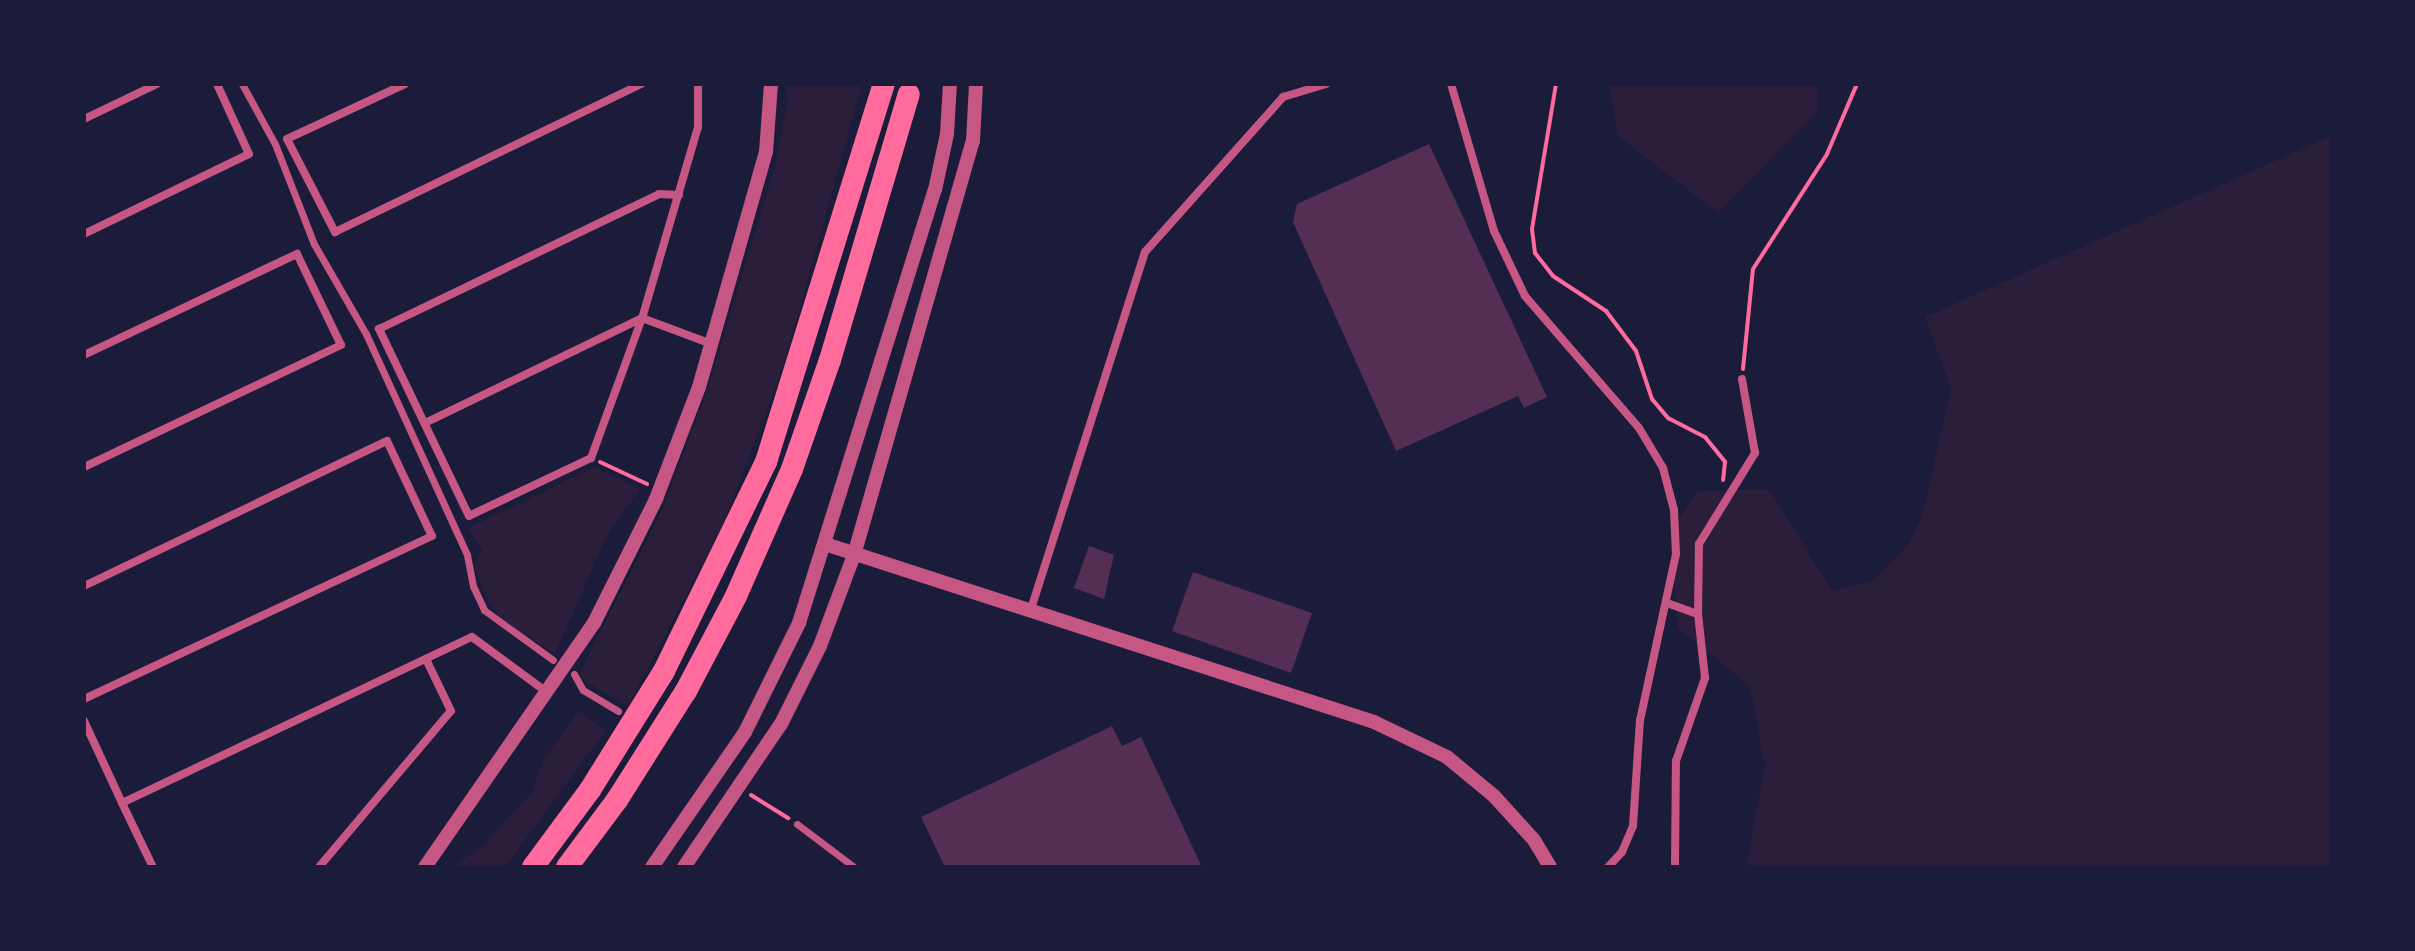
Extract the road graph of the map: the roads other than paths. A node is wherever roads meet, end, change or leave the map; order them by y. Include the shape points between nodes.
1 (157, 84) edge
2 (217, 84) edge
3 (242, 84) edge
4 (405, 84) edge
5 (641, 84) edge
6 (698, 84) edge
7 (771, 84) edge
8 (884, 84) edge
9 (950, 84) edge
10 (976, 84) edge
11 (1326, 84) edge
12 (1451, 84) edge
13 (909, 94) dead end
14 (84, 119) edge
15 (679, 195) junction
16 (84, 234) edge
17 (642, 318) junction
18 (712, 344) junction
19 (84, 355) edge
20 (1742, 379) road end
21 (425, 423) junction
22 (84, 467) edge
23 (825, 544) junction
24 (854, 555) junction
25 (84, 586) edge
26 (1667, 603) junction
27 (1031, 609) junction
28 (1698, 614) junction
29 (426, 659) junction
30 (553, 660) dead end
31 (574, 674) dead end
32 (549, 693) junction
33 (84, 699) edge
34 (618, 711) dead end
35 (84, 721) edge
36 (122, 803) junction
37 (797, 824) road end
38 (153, 867) edge
39 (319, 867) edge
40 (425, 867) edge
41 (533, 867) edge
42 (567, 867) edge
43 (652, 867) edge
44 (684, 867) edge
45 (854, 867) edge
46 (1550, 867) edge
47 (1608, 867) edge
48 (1675, 867) edge

1 - 14 street
2 - 16 street via 249,154
3 - 30 street via 275,144 314,244 366,334 467,555 484,610
4 - 5 street via 287,139 335,232
6 - 15 street via 698,127
7 - 18 street via 766,152
8 - 41 highway via 766,462 664,671 590,790
9 - 23 street via 947,134 935,190
10 - 24 street via 973,141
11 - 27 street via 1283,97 1145,252
12 - 26 street via 1494,231 1525,296 1639,428 1663,468 1674,510 1676,554
13 - 42 highway via 830,360 792,469 736,596 686,691
15 - 17 street
15 - 21 street via 659,194 379,329
17 - 18 street
17 - 21 street
17 - 21 street via 591,458 469,516
18 - 32 street via 660,490 594,623
19 - 22 street via 297,254 341,345
20 - 28 street via 1755,453 1699,544
23 - 24 street
23 - 43 street via 773,679 712,784
24 - 27 street
24 - 44 street via 820,646 781,724
25 - 33 street via 387,441 432,536
26 - 28 street
26 - 47 street via 1640,720 1633,826 1622,852
27 - 46 street via 1374,722 1447,757 1494,796 1534,840
28 - 48 street via 1705,678 1676,761
29 - 32 street via 472,637
29 - 36 street
29 - 39 street via 451,711
31 - 34 street via 583,690
32 - 40 street
35 - 36 street
36 - 38 street
37 - 45 street

